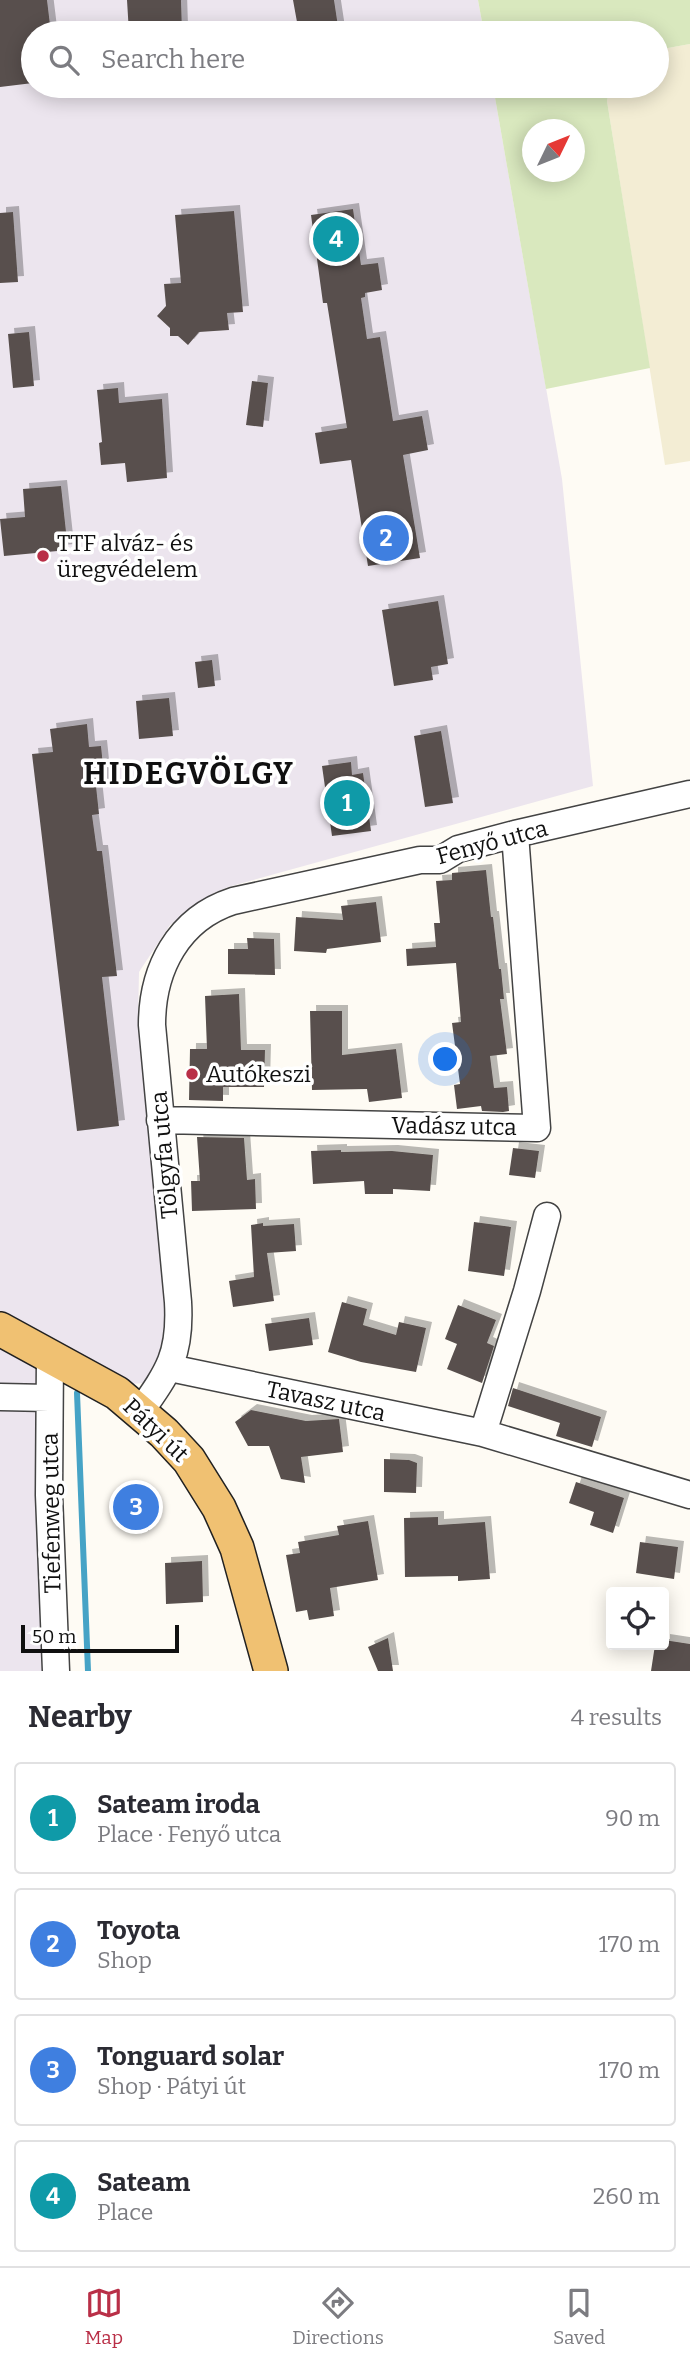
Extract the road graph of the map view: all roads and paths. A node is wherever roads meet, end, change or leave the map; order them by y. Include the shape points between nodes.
1 (690, 794) edge
2 (515, 834) junction
3 (212, 909) joint
4 (160, 1120) junction
5 (547, 1216) dead end
6 (0, 1329) edge
7 (50, 1355) junction
8 (170, 1368) junction
9 (0, 1397) edge
10 (49, 1398) junction
11 (140, 1412) junction
12 (483, 1433) junction
13 (690, 1495) edge
14 (56, 1671) edge
15 (271, 1671) edge

1 - 2 street, Fenyő utca
2 - 3 street, Fenyő utca via 458,849 440,860 411,862
2 - 4 street, Vadász utca via 537,1128
3 - 4 street, Tölgyfa utca via 174,945 156,984 152,1024
4 - 8 street, Tölgyfa utca via 179,1319
5 - 12 street
6 - 7 main road, Pátyi út
7 - 10 street, Tiefenweg utca
7 - 11 main road, Pátyi út via 117,1393
8 - 11 street, Tölgyfa utca
8 - 12 street, Tavasz utca
9 - 10 street
10 - 14 street, Tiefenweg utca
11 - 15 main road, Pátyi út via 189,1460 219,1508 237,1548
12 - 13 street, Tavasz utca

